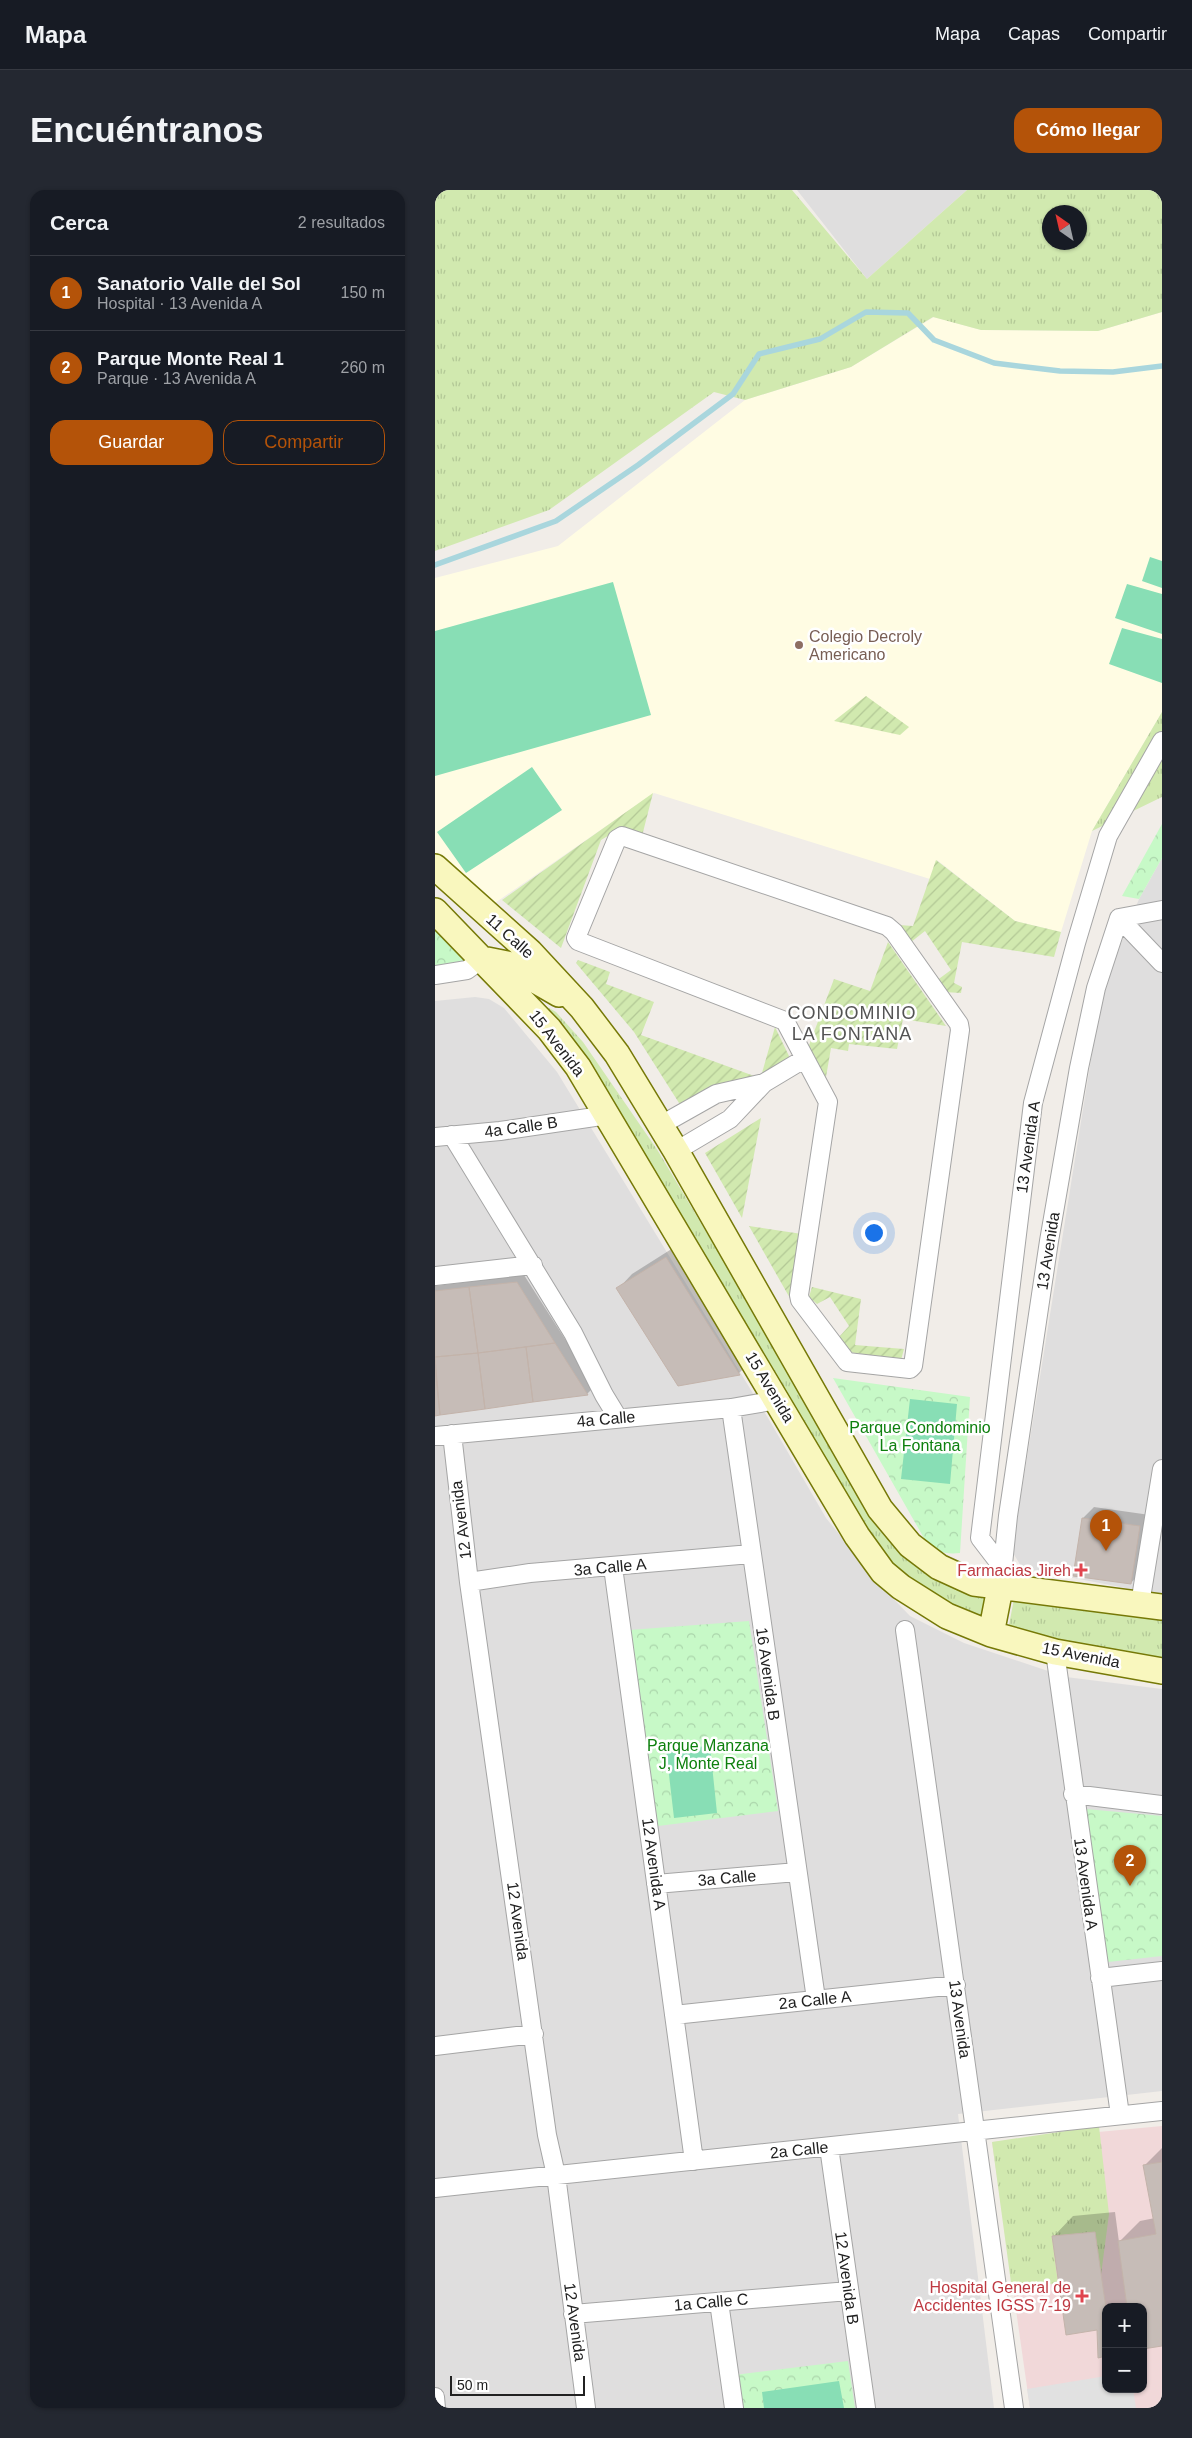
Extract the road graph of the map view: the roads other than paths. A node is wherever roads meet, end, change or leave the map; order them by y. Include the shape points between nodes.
1 (1162, 741) edge
2 (435, 867) edge
3 (1162, 910) edge
4 (435, 911) edge
5 (1119, 918) junction
6 (482, 959) junction
7 (1162, 963) edge
8 (435, 975) edge
9 (582, 1008) junction
10 (804, 1059) junction
11 (764, 1083) junction
12 (607, 1115) junction
13 (668, 1121) junction
14 (444, 1136) edge
15 (683, 1147) junction
16 (533, 1265) junction
17 (435, 1276) edge
18 (777, 1400) junction
19 (731, 1408) junction
20 (618, 1418) junction
21 (443, 1435) edge
22 (1162, 1469) edge
23 (751, 1554) junction
24 (613, 1567) junction
25 (1001, 1578) junction
26 (469, 1582) junction
27 (1151, 1606) edge
28 (905, 1630) dead end
29 (991, 1634) junction
30 (1055, 1652) junction
31 (1162, 1671) edge
32 (1073, 1794) junction
33 (1162, 1805) edge
34 (797, 1872) junction
35 (656, 1884) junction
36 (1162, 1971) edge
37 (1100, 1978) junction
38 (955, 1985) junction
39 (816, 1999) junction
40 (674, 2015) junction
41 (534, 2034) junction
42 (435, 2046) edge
43 (1162, 2111) edge
44 (1120, 2116) junction
45 (976, 2131) junction
46 (829, 2147) junction
47 (694, 2161) junction
48 (556, 2175) junction
49 (435, 2188) edge
50 (849, 2291) junction
51 (719, 2302) junction
52 (573, 2314) junction
53 (435, 2398) edge
54 (437, 2408) edge
55 (586, 2408) edge
56 (734, 2408) edge
57 (866, 2408) edge
58 (1013, 2408) edge

1 - 25 street, 13 Avenida A via 1108,836 1033,1103 979,1538
2 - 9 main road, 11 Calle via 529,952
3 - 5 street
4 - 6 main road
5 - 7 street
5 - 25 street, 13 Avenida via 1096,988 1077,1077 1047,1251
6 - 8 street via 467,970
6 - 9 main road via 507,964
6 - 12 main road, 15 Avenida via 549,1029 578,1067
9 - 13 main road, 15 Avenida
10 - 10 street via 828,1102 828,1108 800,1300 847,1362 910,1369 913,1366 959,1024 887,926 618,837 577,938 579,943 780,1018 785,1021
10 - 11 street
11 - 13 street via 716,1094
11 - 15 street via 730,1119
12 - 14 street, 4a Calle B
12 - 18 main road, 15 Avenida
13 - 15 main road, 15 Avenida
14 - 16 street
15 - 25 main road, 15 Avenida via 736,1256 880,1509 910,1546 939,1567 974,1583
16 - 17 street
16 - 20 street
18 - 19 street, 4a Calle
18 - 29 main road, 15 Avenida via 857,1536 883,1572 947,1616
19 - 20 street, 4a Calle
19 - 23 street, 16 Avenida B
20 - 21 street, 4a Calle
21 - 26 street, 12 Avenida
22 - 27 street
23 - 24 street, 3a Calle A
23 - 34 street, 16 Avenida B
24 - 26 street, 3a Calle A via 530,1573
24 - 35 street, 12 Avenida A
25 - 27 main road, 15 Avenida
25 - 29 main road
26 - 41 street, 12 Avenida
28 - 38 street, 13 Avenida
29 - 30 main road, 15 Avenida
30 - 31 main road, 15 Avenida
30 - 32 street, 13 Avenida A
32 - 33 street
32 - 37 street, 13 Avenida A
34 - 35 street, 3a Calle
34 - 39 street, 16 Avenida B
35 - 40 street, 12 Avenida A
36 - 37 street
37 - 44 street, 13 Avenida A
38 - 39 street, 2a Calle A
38 - 45 street, 13 Avenida
39 - 40 street, 2a Calle A
40 - 47 street, 12 Avenida A
41 - 42 street
41 - 48 street, 12 Avenida via 547,2135
43 - 44 street, 2a Calle
44 - 45 street, 2a Calle
45 - 46 street, 2a Calle
45 - 58 street, 13 Avenida
46 - 47 street, 2a Calle
46 - 50 street, 12 Avenida B
47 - 48 street, 2a Calle
48 - 49 street, 2a Calle
48 - 52 street, 12 Avenida
50 - 51 street, 1a Calle C
50 - 57 street, 12 Avenida B
51 - 52 street, 1a Calle C
51 - 56 street
52 - 55 street, 12 Avenida
53 - 54 street

